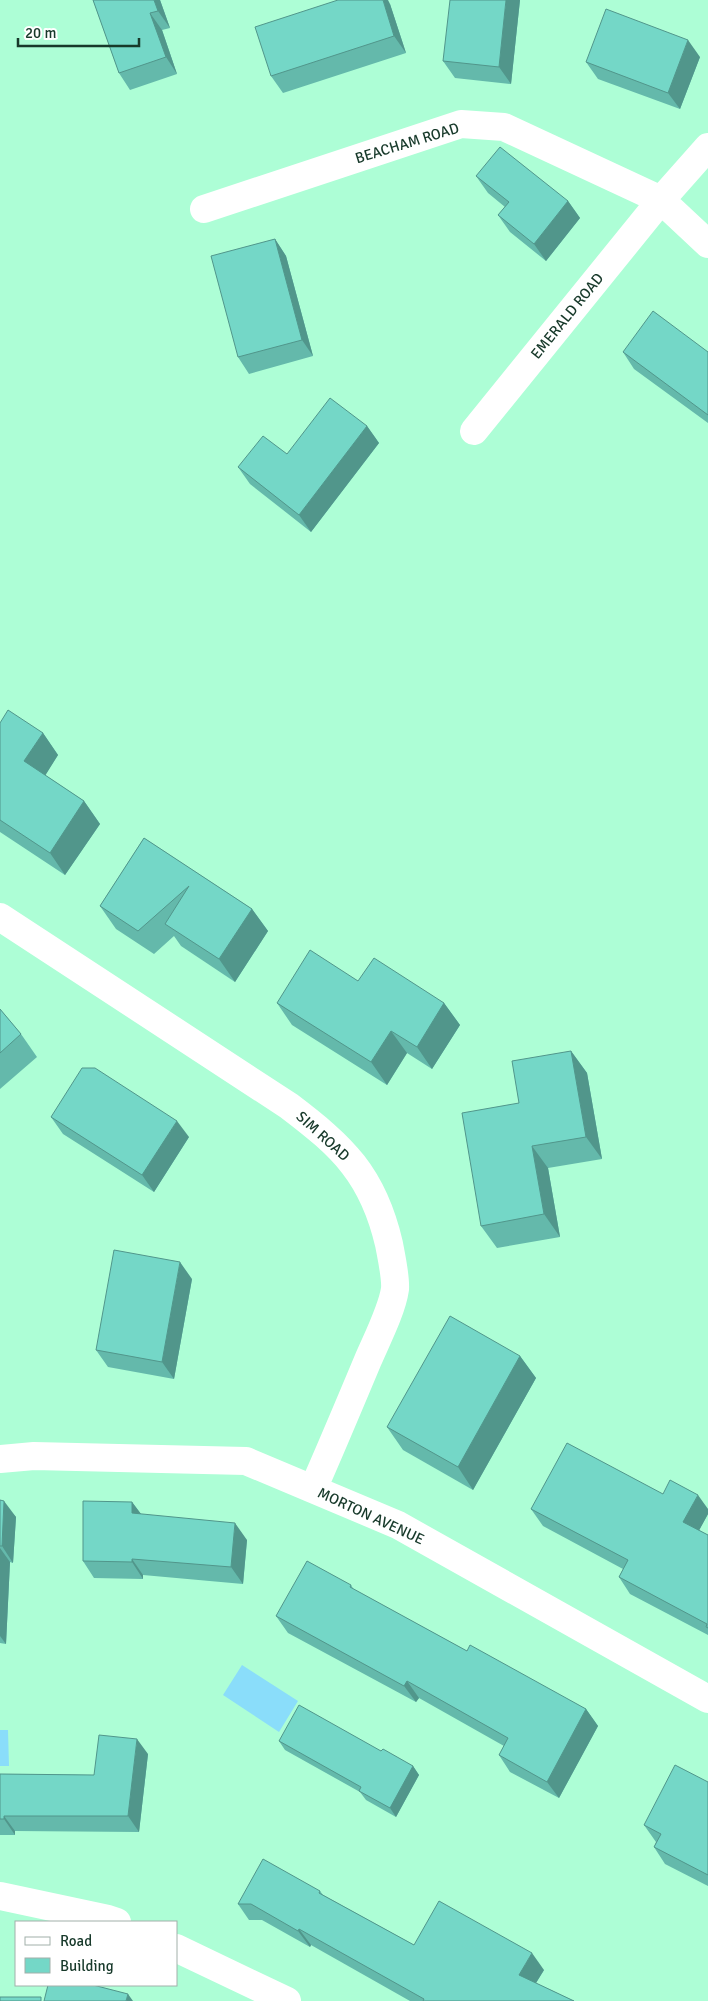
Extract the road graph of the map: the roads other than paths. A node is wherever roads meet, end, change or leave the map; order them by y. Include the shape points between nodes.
1 (708, 147) edge
2 (661, 200) junction
3 (204, 209) dead end
4 (708, 244) edge
5 (474, 431) dead end
6 (0, 917) edge
7 (0, 1459) edge
8 (313, 1489) junction
9 (708, 1699) edge
10 (0, 1896) edge
11 (114, 1921) edge
12 (178, 1949) edge
13 (283, 2000) edge

1 - 2 street, EMERALD ROAD
2 - 3 street, BEACHAM ROAD via 504,127 461,124
2 - 4 street, BEACHAM ROAD
2 - 5 street, EMERALD ROAD
6 - 8 street, SIM ROAD via 289,1106 324,1132 350,1158 369,1189 383,1217 395,1288
7 - 8 street, MORTON AVENUE via 34,1456 246,1461
8 - 9 street, MORTON AVENUE via 398,1525
10 - 11 street
12 - 13 street

